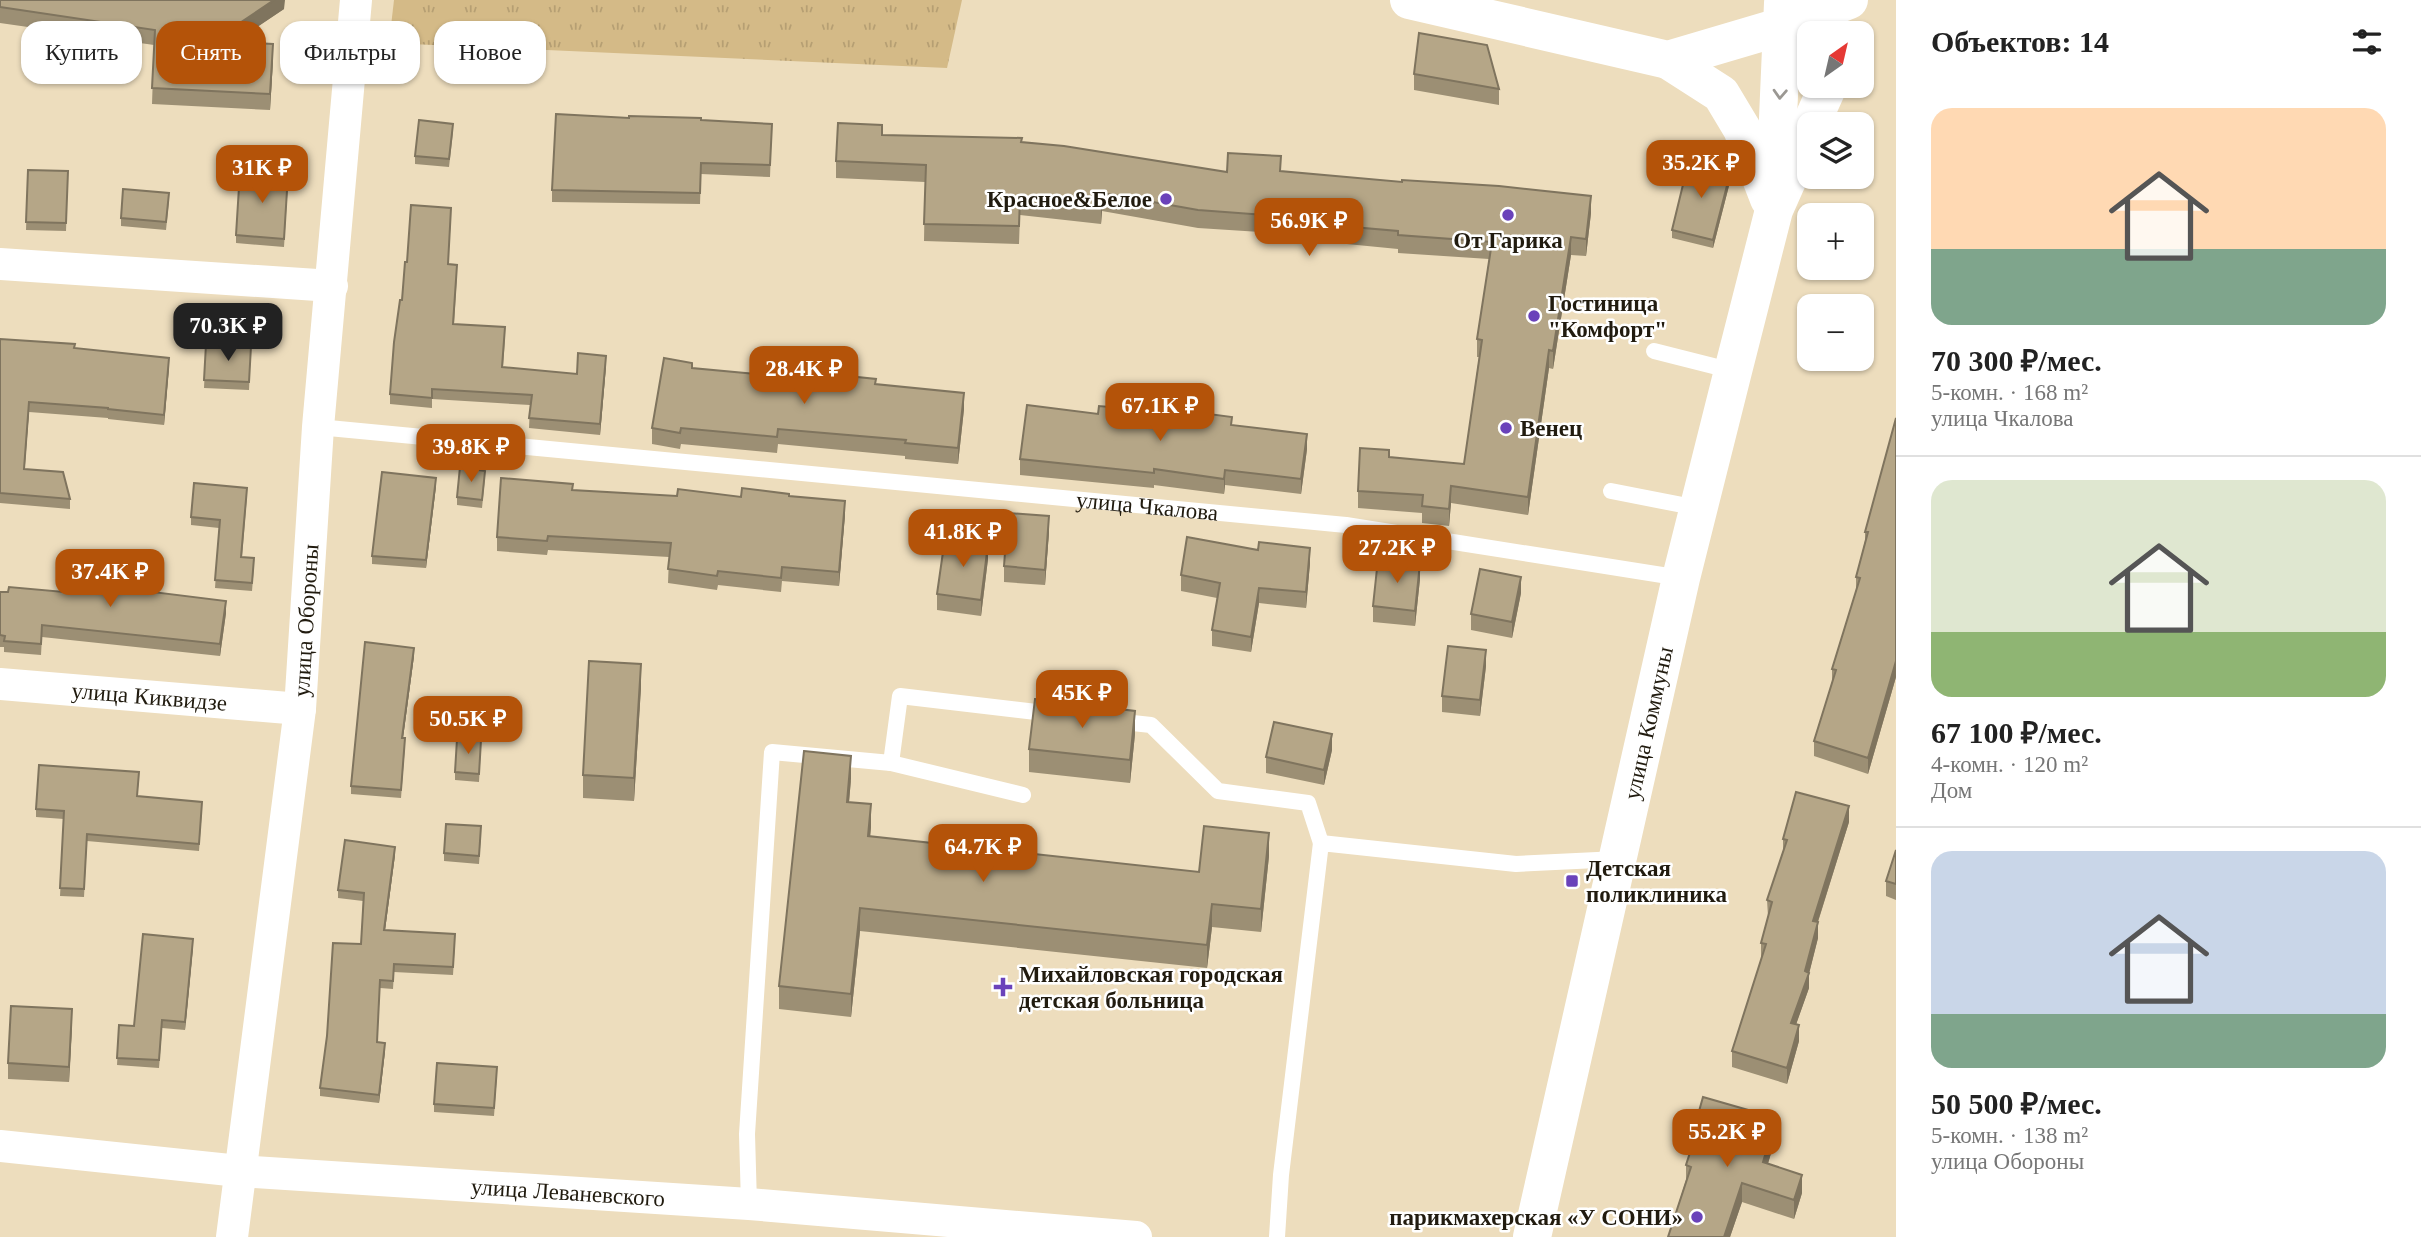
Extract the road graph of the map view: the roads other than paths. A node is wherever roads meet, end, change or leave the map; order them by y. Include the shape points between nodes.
1 (356, 0) edge
2 (1409, 0) edge
3 (1849, 0) edge
4 (1866, 0) edge
5 (1783, 13) edge
6 (1856, 21) edge
7 (1668, 60) junction
8 (1797, 157) edge
9 (1774, 211) junction
10 (0, 264) edge
11 (332, 286) junction
12 (1654, 351) dead end
13 (1732, 371) junction
14 (318, 427) junction
15 (1611, 491) dead end
16 (1698, 508) junction
17 (1681, 578) junction
18 (0, 684) edge
19 (300, 709) junction
20 (1072, 716) edge
21 (1098, 719) edge
22 (891, 763) junction
23 (1023, 795) dead end
24 (1321, 843) junction
25 (1618, 859) junction
26 (0, 1146) edge
27 (239, 1171) junction
28 (749, 1204) junction
29 (232, 1237) edge
30 (1136, 1237) edge
31 (1277, 1237) edge
32 (1532, 1237) edge

1 - 11 street, улица Обороны
2 - 7 street
3 - 5 street
4 - 6 street
5 - 7 street
5 -> 9 street, улица Коммуны
7 - 9 street via 1721,94 1742,129
8 - 9 street, улица Коммуны
9 - 13 street, улица Коммуны
10 - 11 street
11 - 14 street, улица Обороны
12 - 13 lane
13 - 16 street, улица Коммуны
14 - 17 lane, улица Чкалова via 1346,526
14 - 19 street, улица Обороны
15 - 16 lane
16 - 17 street, улица Коммуны
17 - 25 street, улица Коммуны
18 - 19 street, улица Киквидзе
19 - 27 street, улица Обороны
20 - 22 lane via 900,696
21 - 24 lane via 1151,725 1218,791 1308,803
22 - 23 lane
22 - 28 lane via 772,752 747,1134
24 - 25 lane via 1516,864
24 - 31 lane
25 - 32 street, улица Коммуны
26 - 27 street, улица Леваневского
27 - 28 street, улица Леваневского
27 - 29 street, улица Обороны
28 - 30 street, улица Леваневского

